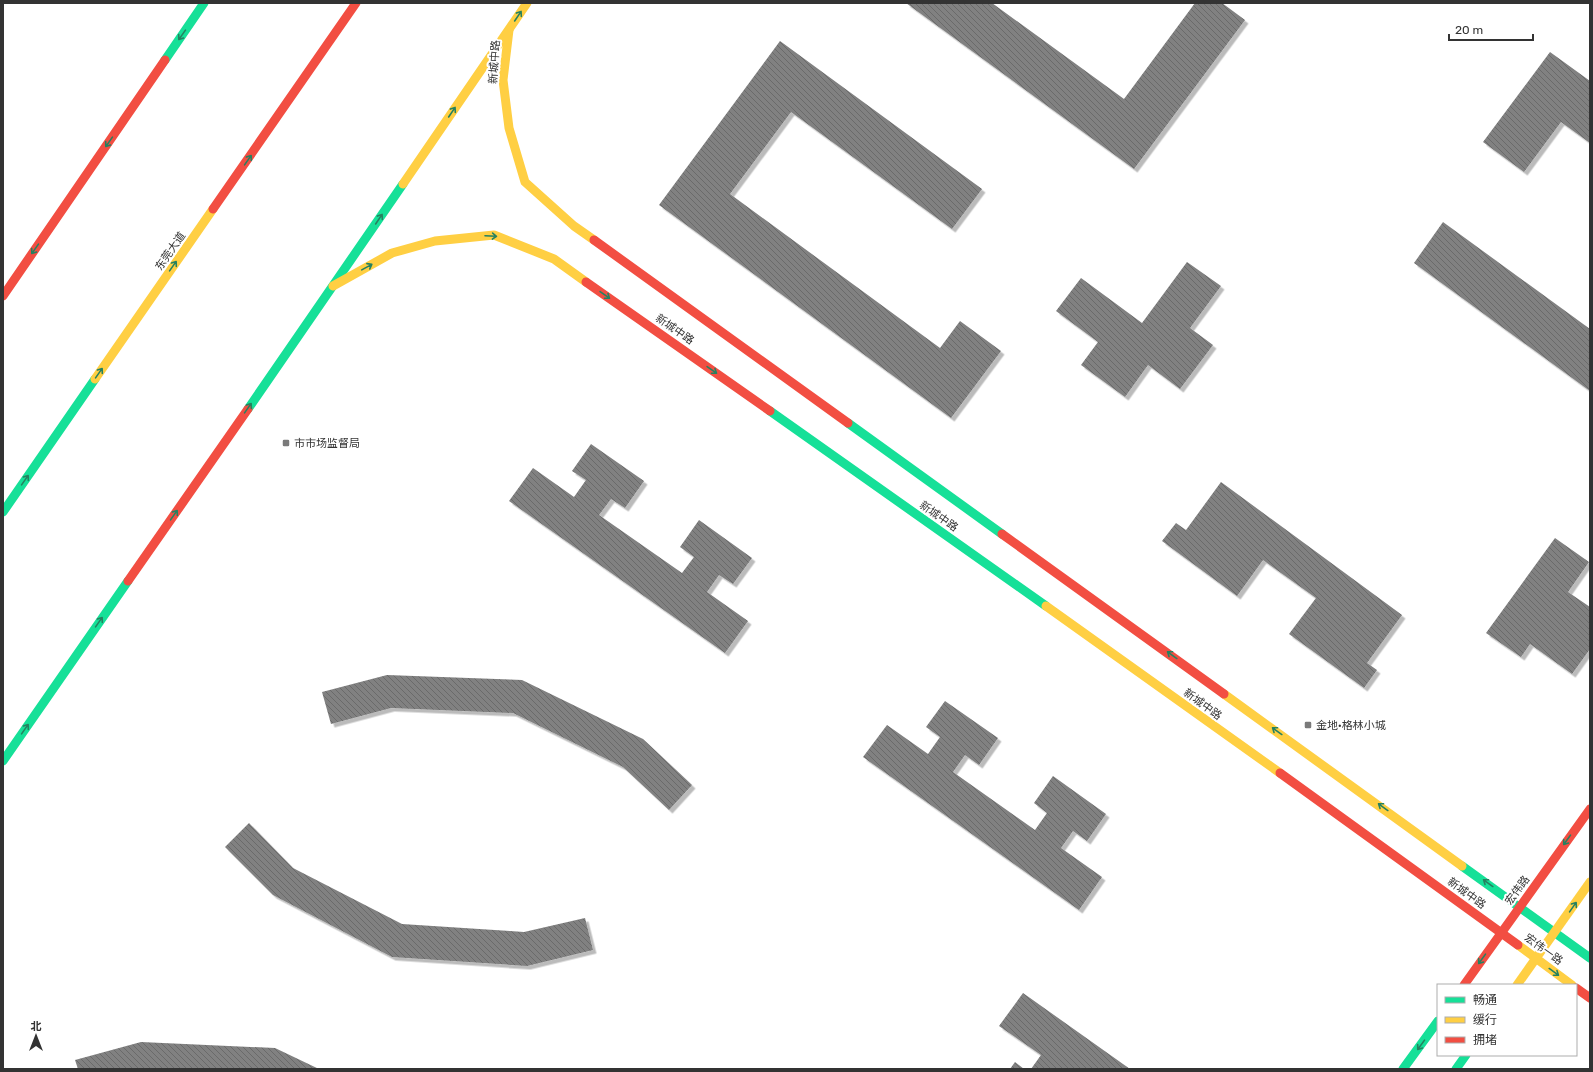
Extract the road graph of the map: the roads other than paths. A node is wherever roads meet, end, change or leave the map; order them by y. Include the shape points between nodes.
1 (204, 3) edge
2 (356, 3) edge
3 (527, 3) edge
4 (509, 30) junction
5 (333, 286) junction
6 (3, 296) edge
7 (3, 512) edge
8 (3, 761) edge
9 (1590, 808) edge
10 (1590, 882) edge
11 (1520, 906) junction
12 (1555, 932) junction
13 (1501, 933) junction
14 (1536, 958) junction
15 (1590, 958) edge
16 (1465, 984) edge
17 (1518, 984) edge
18 (1571, 984) edge
19 (1577, 989) edge
20 (1590, 998) edge
21 (1437, 1022) edge
22 (1465, 1056) edge
23 (1404, 1069) edge
24 (1456, 1069) edge

1 -> 6 main road
7 -> 2 main road, 东莞大道
4 -> 3 main road
5 -> 4 main road
11 -> 4 main road, 新城中路 via 574,226 525,182 510,128 504,80
8 -> 5 main road
5 -> 13 main road, 新城中路 via 392,253 434,241 494,235 554,259 972,554
9 -> 11 main road, 宏伟路
12 -> 10 main road
11 - 12 main road, 宏伟一路
11 - 13 main road, 宏伟路
12 - 14 main road
12 - 15 main road, 宏伟一路
13 - 14 main road, 宏伟一路
13 -> 16 main road, 宏伟路
14 - 17 main road
14 -> 18 main road, 宏伟一路
19 - 20 main road
21 -> 23 main road
22 - 24 main road

